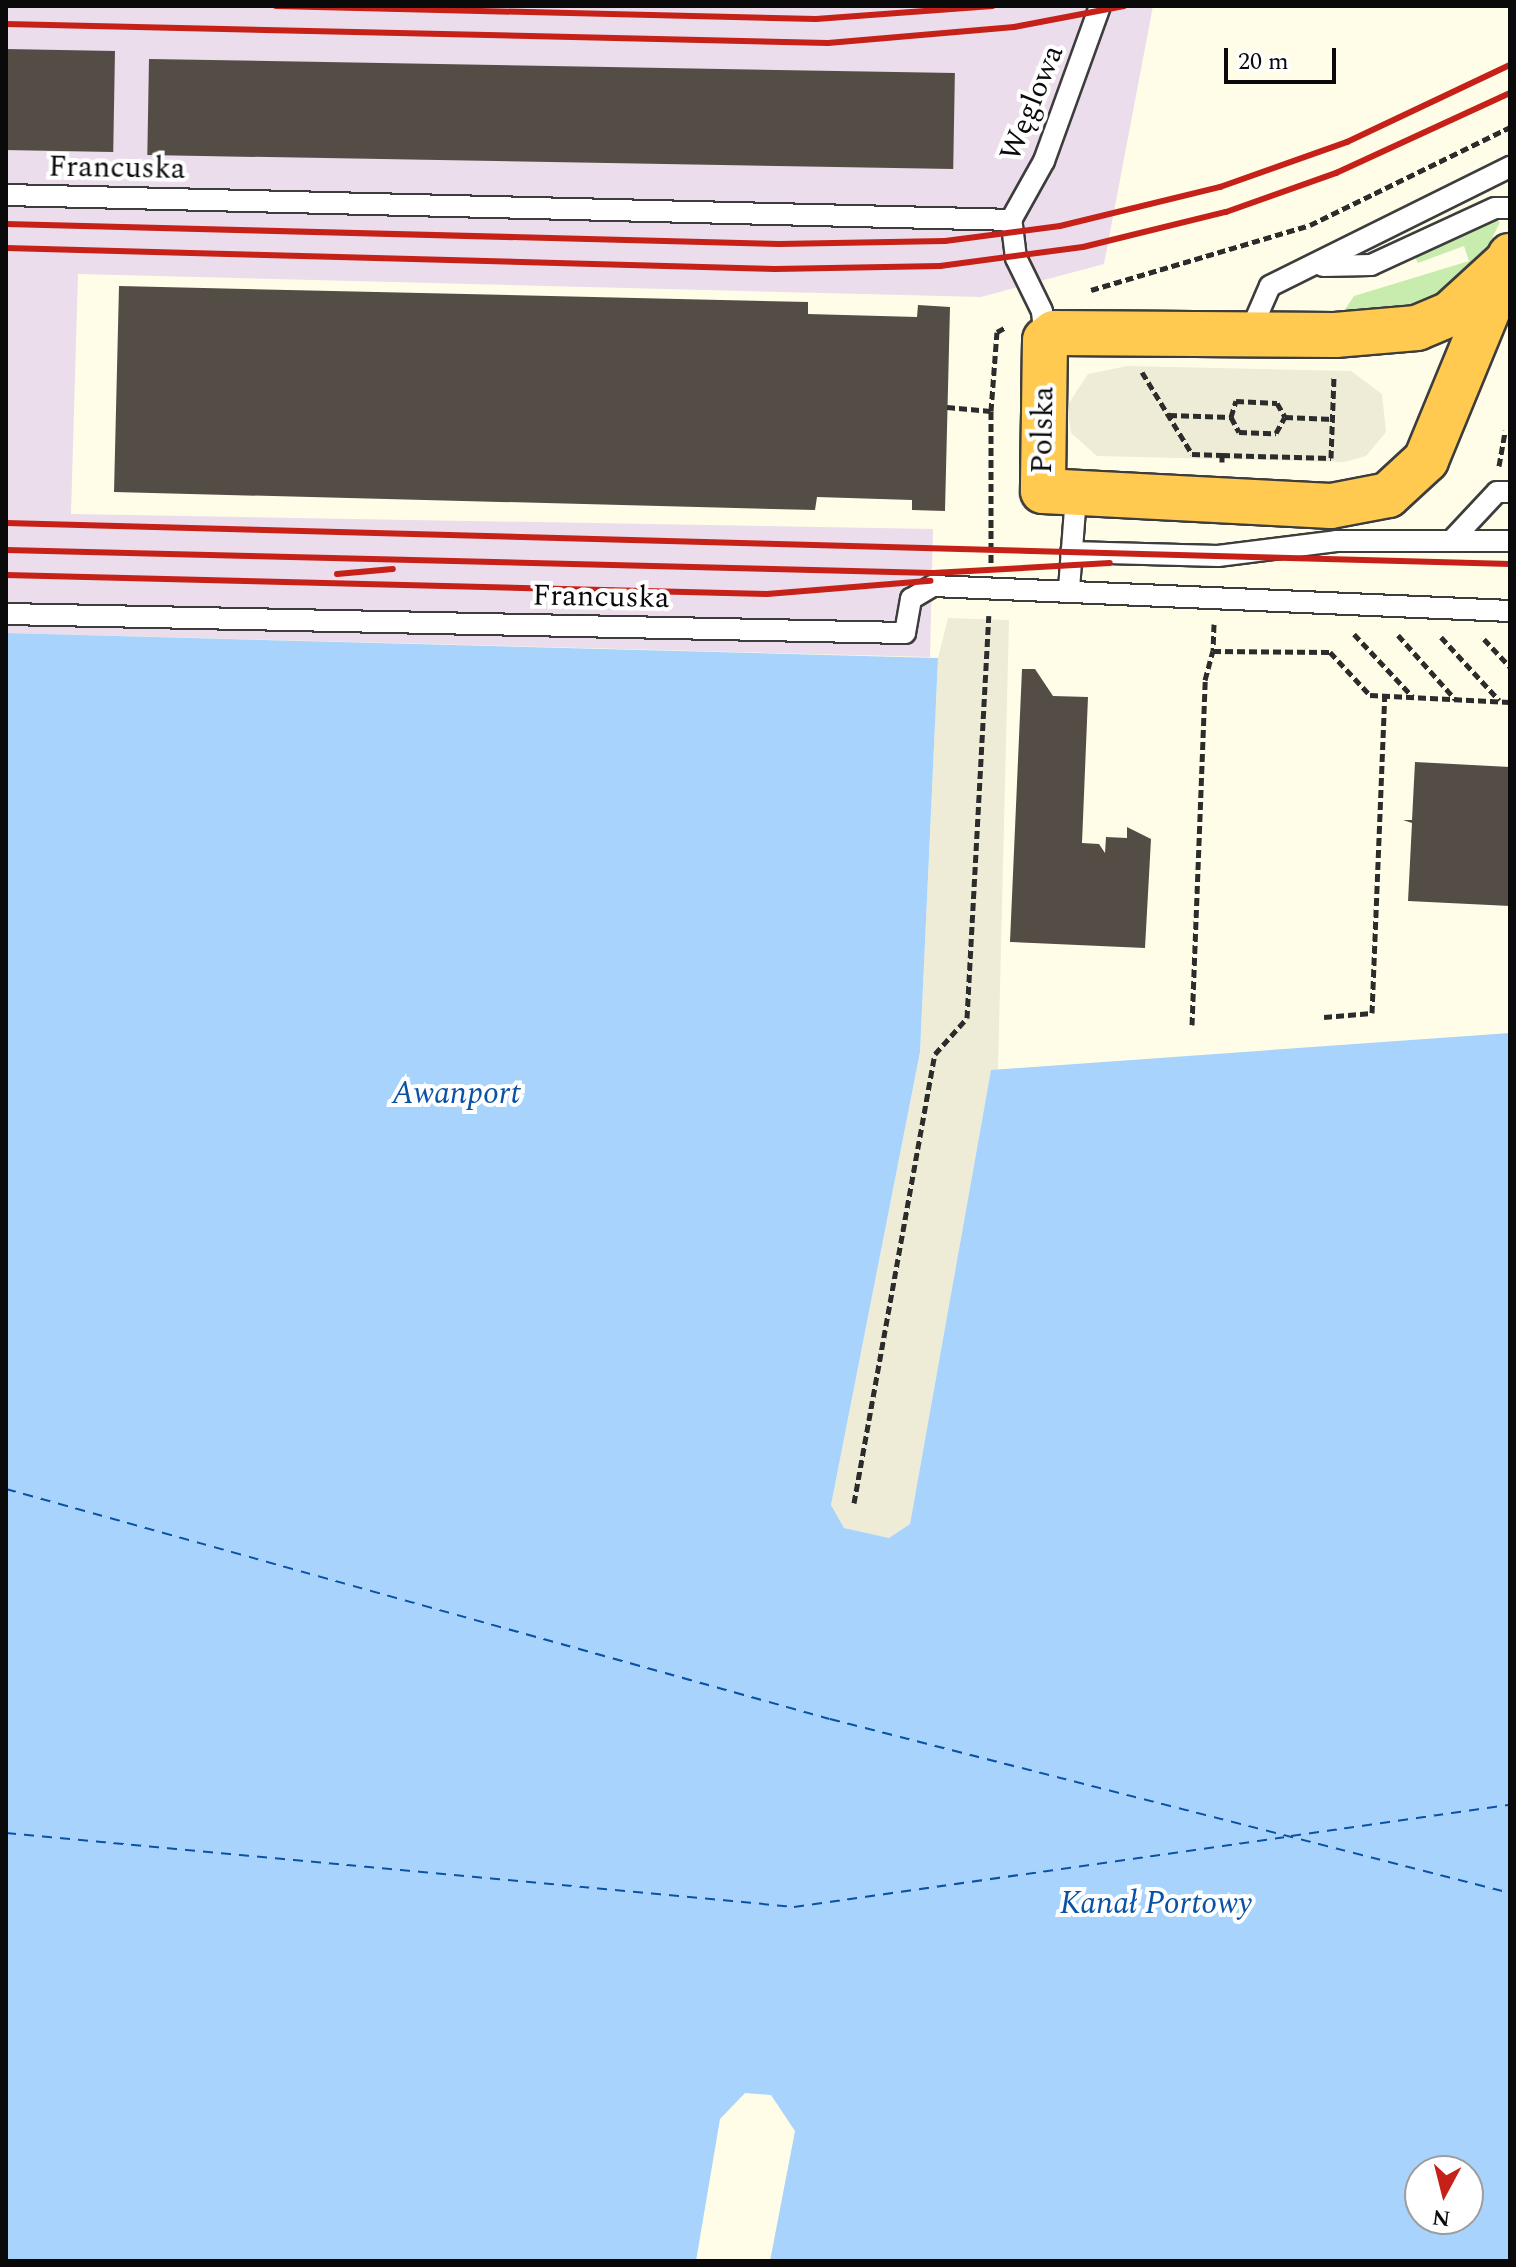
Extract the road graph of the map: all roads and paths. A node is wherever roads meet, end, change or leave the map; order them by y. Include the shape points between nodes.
1 (1100, 6) edge
2 (1510, 127) edge
3 (1510, 167) edge
4 (6, 195) edge
5 (1510, 208) edge
6 (1011, 220) junction
7 (1509, 258) edge
8 (1323, 266) junction
9 (1043, 325) junction
10 (1249, 334) junction
11 (1142, 366) dead end
12 (1334, 371) dead end
13 (947, 407) dead end
14 (991, 411) dead end
15 (1168, 415) junction
16 (1231, 417) junction
17 (1285, 417) junction
18 (1333, 419) junction
19 (1505, 431) dead end
20 (1498, 475) dead end
21 (1510, 492) edge
22 (1076, 496) junction
23 (1262, 503) junction
24 (992, 533) dead end
25 (1453, 539) junction
26 (1336, 541) junction
27 (1510, 541) edge
28 (1071, 552) junction
29 (991, 558) dead end
30 (1069, 589) junction
31 (1510, 611) edge
32 (989, 612) dead end
33 (6, 614) edge
34 (1214, 616) dead end
35 (1347, 626) dead end
36 (1390, 627) dead end
37 (1434, 630) dead end
38 (1476, 630) dead end
39 (1213, 651) junction
40 (1510, 667) edge
41 (1385, 696) junction
42 (1414, 697) junction
43 (1456, 699) junction
44 (1500, 701) junction
45 (1510, 702) edge
46 (1324, 1017) dead end
47 (1192, 1025) dead end
48 (854, 1503) dead end

1 - 6 lane, Węglowa via 1044,161
2 - 9 path via 1310,225 1117,280
3 - 8 lane via 1359,239
4 - 6 lane, Francuska
5 - 8 lane via 1495,208 1371,265
6 - 9 lane via 1016,258
7 - 10 highway, Polska via 1460,306 1417,328
7 - 23 highway, Polska via 1426,460 1409,481 1365,503
8 - 10 lane via 1270,286
9 - 10 highway, Polska via 1071,332
9 - 22 highway, Polska via 1040,480 1043,491
11 - 15 path
12 - 18 path
13 - 14 path
15 - 16 path
15 - 18 path via 1192,454 1222,458 1331,458
16 - 17 path via 1239,432 1276,433
16 - 17 path via 1236,401 1277,403
17 - 18 path
19 - 20 path
21 - 25 lane via 1497,492
22 - 23 highway, Polska
22 - 28 lane
23 - 26 lane
24 - 29 path
25 - 26 lane
25 - 27 lane
26 - 28 lane via 1241,555
28 - 30 lane
30 - 31 lane
30 - 33 lane, Francuska via 933,586 911,599 905,633
32 - 48 path via 967,1018 935,1054
34 - 39 path
35 - 42 path
36 - 43 path
37 - 44 path
38 - 40 path
39 - 41 path via 1330,652 1370,695
39 - 47 path via 1205,680
41 - 42 path
41 - 46 path via 1372,1013
42 - 43 path
43 - 44 path
44 - 45 path

